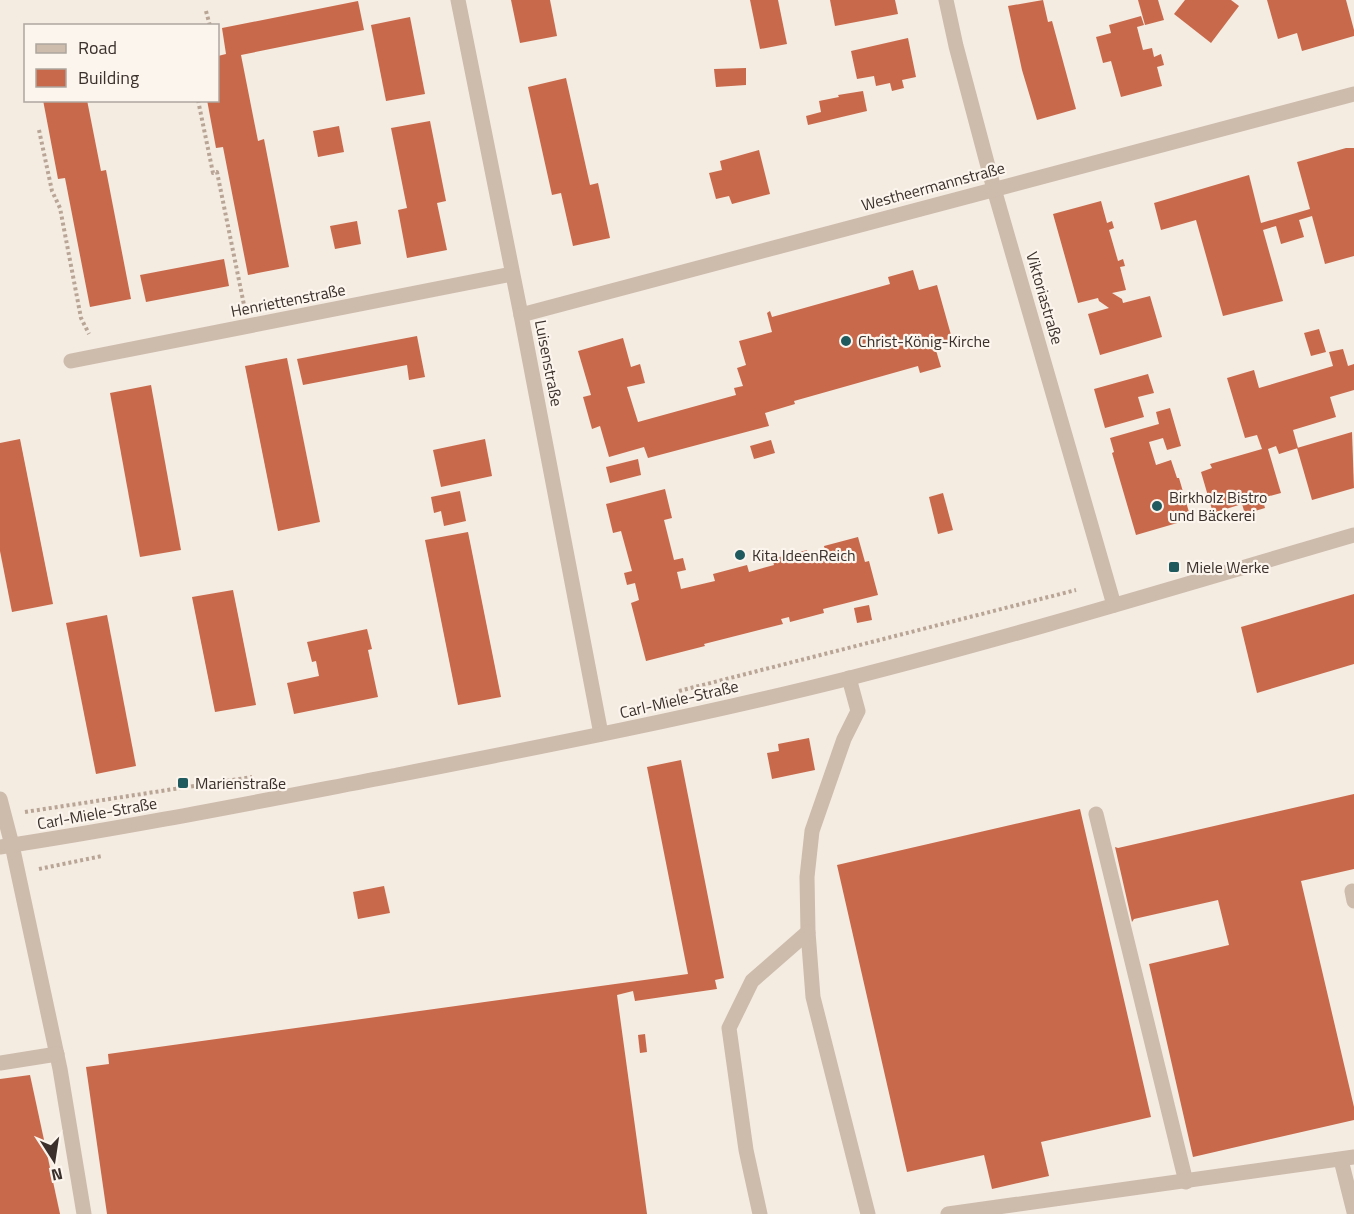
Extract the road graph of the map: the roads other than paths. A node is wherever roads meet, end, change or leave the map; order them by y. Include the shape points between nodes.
1 (458, 0) edge
2 (946, 0) edge
3 (1354, 94) edge
4 (994, 189) junction
5 (512, 274) junction
6 (521, 315) junction
7 (71, 361) dead end
8 (1354, 535) edge
9 (1114, 605) junction
10 (849, 678) junction
11 (601, 734) junction
12 (0, 800) edge
13 (1096, 814) dead end
14 (6, 846) edge
15 (808, 932) junction
16 (57, 1054) junction
17 (0, 1063) edge
18 (1348, 1158) edge
19 (1186, 1182) junction
20 (1354, 1212) edge
21 (84, 1214) edge
22 (760, 1214) edge
23 (868, 1214) edge
24 (948, 1214) edge

1 - 5 street, Luisenstraße
2 - 4 street, Viktoriastraße
3 - 4 street, Westheermannstraße
4 - 6 street, Westheermannstraße
4 - 9 street, Viktoriastraße
5 - 6 street, Luisenstraße
5 - 7 street, Henriettenstraße
6 - 11 street, Luisenstraße
8 - 9 street, Carl-Miele-Straße
9 - 10 street, Carl-Miele-Straße
10 - 11 street, Carl-Miele-Straße
10 - 15 street via 858,711 844,739 812,831 807,877
11 - 14 street, Carl-Miele-Straße via 110,830
12 - 14 street
13 - 19 street
14 - 16 street
15 - 22 street via 752,981 729,1028 746,1150
15 - 23 street via 813,997
16 - 17 street
16 - 21 street
18 - 19 street
18 - 20 street
19 - 24 street

